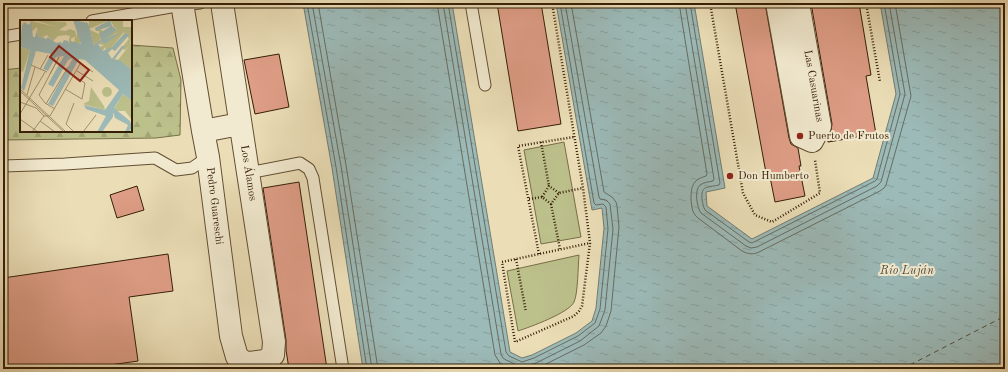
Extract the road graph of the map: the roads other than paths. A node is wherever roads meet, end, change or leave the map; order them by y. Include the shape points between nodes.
1 (222, 3) edge
2 (471, 3) edge
3 (777, 3) edge
4 (798, 3) edge
5 (188, 4) edge
6 (98, 20) edge
7 (20, 34) edge
8 (3, 37) edge
9 (485, 85) dead end
10 (240, 124) junction
11 (203, 131) junction
12 (208, 157) junction
13 (3, 166) edge
14 (248, 173) junction
15 (274, 342) joint
16 (250, 366) edge
17 (343, 369) edge

1 - 10 street, Los Álamos
2 - 9 lane
3 - 4 street, Las Casuarinas via 801,136 812,141 820,126
5 - 6 lane
5 - 11 street, Pedro Guareschi
7 - 8 lane
10 - 11 street
10 - 14 street, Los Álamos
11 - 12 street, Pedro Guareschi
12 - 13 lane via 192,168 176,170 155,158
12 - 16 street, Pedro Guareschi via 231,336 237,357
14 - 15 street, Los Álamos
14 - 17 lane via 300,163 309,169 313,178
15 - 16 street, Pedro Guareschi via 273,355

